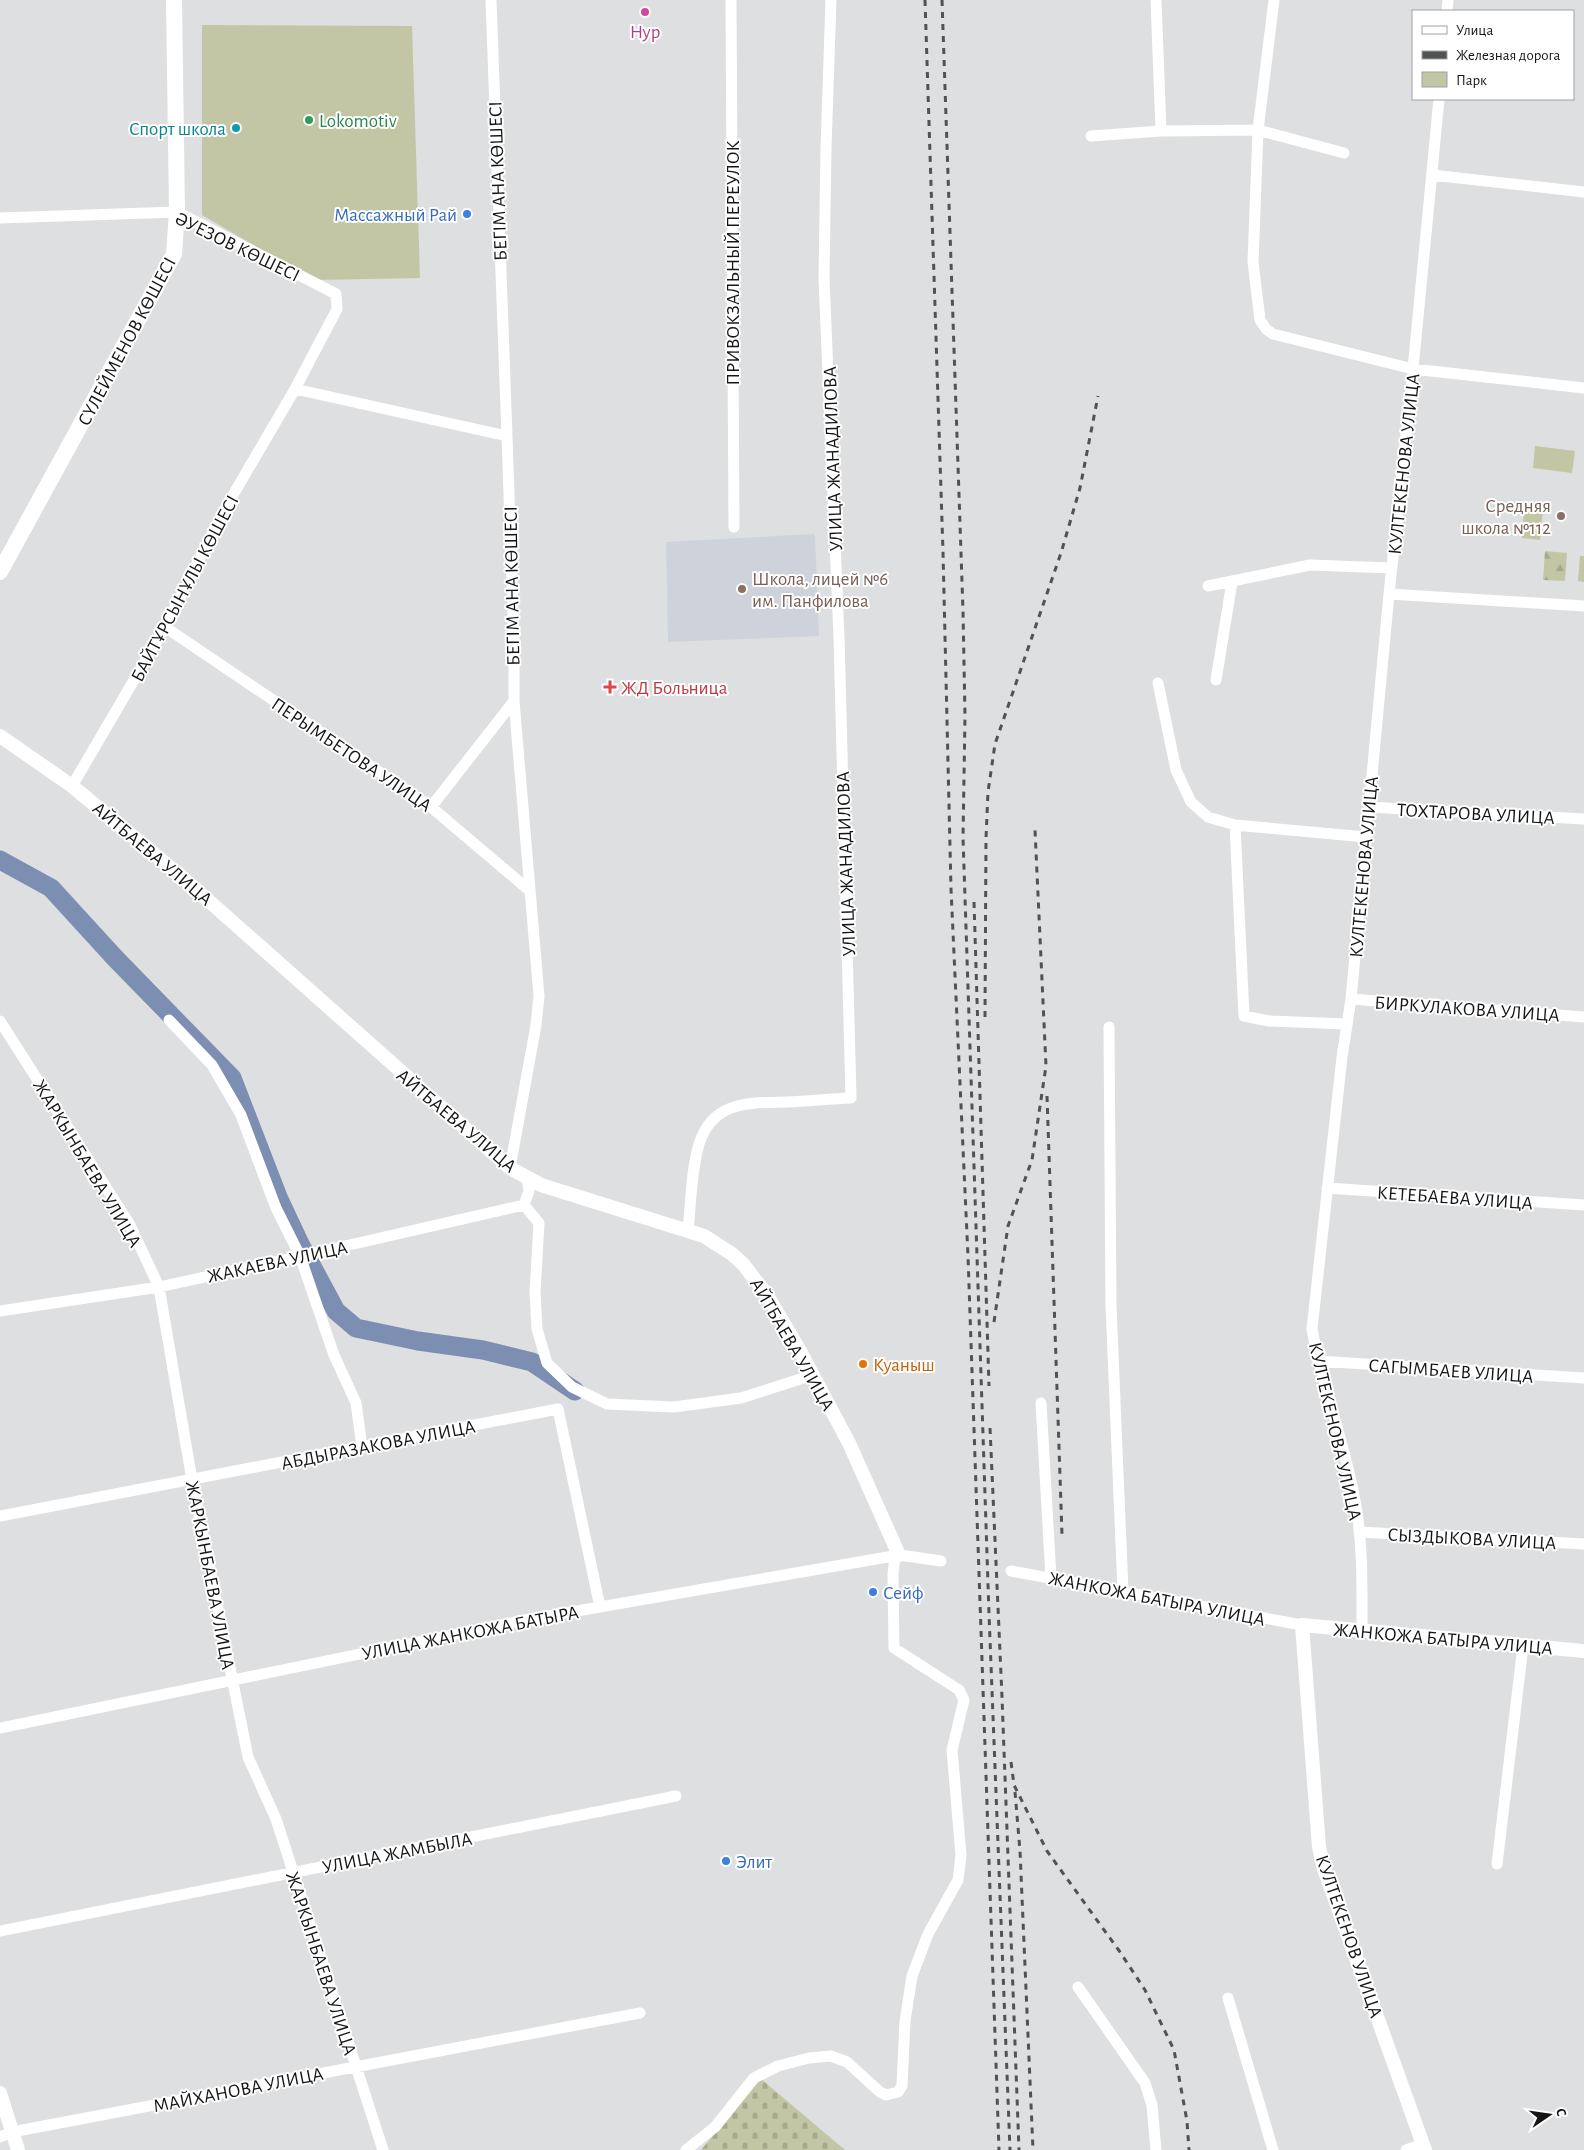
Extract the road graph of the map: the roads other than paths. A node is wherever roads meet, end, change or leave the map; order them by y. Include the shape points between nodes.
1 (174, 0) edge
2 (491, 0) edge
3 (731, 0) edge
4 (831, 0) edge
5 (1156, 0) edge
6 (1274, 0) edge
7 (1439, 100) edge
8 (1258, 130) junction
9 (1161, 131) junction
10 (1091, 136) dead end
11 (1344, 153) dead end
12 (1432, 175) junction
13 (1584, 192) edge
14 (177, 212) junction
15 (0, 218) edge
16 (1413, 369) junction
17 (1584, 388) edge
18 (295, 389) junction
19 (507, 436) junction
20 (734, 526) dead end
21 (1391, 568) junction
22 (0, 572) edge
23 (1232, 582) junction
24 (1208, 586) dead end
25 (1389, 594) junction
26 (1584, 606) edge
27 (165, 627) junction
28 (1216, 680) dead end
29 (1158, 683) dead end
30 (514, 701) junction
31 (0, 736) edge
32 (72, 786) junction
33 (431, 807) junction
34 (1369, 807) junction
35 (1584, 819) edge
36 (1235, 825) junction
37 (1366, 837) junction
38 (530, 891) junction
39 (1351, 999) junction
40 (1584, 1017) edge
41 (169, 1020) dead end
42 (0, 1021) edge
43 (1346, 1024) junction
44 (1109, 1027) dead end
45 (510, 1168) junction
46 (527, 1177) junction
47 (1326, 1188) junction
48 (524, 1205) junction
49 (1584, 1205) edge
50 (688, 1231) junction
51 (300, 1256) junction
52 (159, 1287) junction
53 (0, 1311) edge
54 (1318, 1361) junction
55 (812, 1374) junction
56 (1584, 1378) edge
57 (1041, 1403) dead end
58 (362, 1447) junction
59 (192, 1480) junction
60 (0, 1516) edge
61 (1359, 1532) junction
62 (1584, 1544) edge
63 (897, 1555) junction
64 (941, 1562) dead end
65 (1011, 1571) dead end
66 (1051, 1578) junction
67 (1123, 1591) junction
68 (600, 1607) junction
69 (1302, 1625) junction
70 (1362, 1631) junction
71 (1524, 1646) junction
72 (1584, 1651) edge
73 (231, 1681) junction
74 (0, 1728) edge
75 (676, 1796) dead end
76 (1497, 1864) dead end
77 (293, 1872) junction
78 (0, 1931) edge
79 (1078, 1987) dead end
80 (1228, 1998) dead end
81 (640, 2013) dead end
82 (356, 2067) junction
83 (0, 2093) edge
84 (6, 2134) edge
85 (1424, 2147) edge
86 (18, 2150) edge
87 (383, 2150) edge
88 (686, 2150) edge
89 (1156, 2150) edge
90 (1274, 2150) edge
91 (1406, 2150) edge

1 - 14 main road, СҮЛЕЙМЕНОВ КӨШЕСІ
2 - 19 street, БЕГІМ АНА КӨШЕСІ
3 - 20 street, ПРИВОКЗАЛЬНЫЙ ПЕРЕУЛОК
4 - 50 street, УЛИЦА ЖАНАДИЛОВА via 824,278 839,637 851,1098 746,1103 729,1108 714,1119 699,1144
5 - 9 street
6 - 8 street
7 - 12 street, КУЛТЕКЕНОВА УЛИЦА
8 - 9 street
8 - 11 street
8 - 16 street via 1253,262 1260,320 1273,334
9 - 10 street
12 - 13 street
12 - 16 street, КУЛТЕКЕНОВА УЛИЦА
14 - 15 street, ӘУЕЗОВ КӨШЕСІ
14 - 18 street, ӘУЕЗОВ КӨШЕСІ via 336,294 337,309
14 - 22 main road, СҮЛЕЙМЕНОВ КӨШЕСІ via 174,254
16 - 17 street
16 - 21 street, КУЛТЕКЕНОВА УЛИЦА
18 - 19 street
18 - 27 street, БАЙТҰРСЫНҰЛЫ КӨШЕСІ via 226,507
19 - 30 street, БЕГІМ АНА КӨШЕСІ
21 - 23 street via 1310,565
21 - 25 street, КУЛТЕКЕНОВА УЛИЦА
23 - 24 street
23 - 28 street
25 - 26 street
25 - 34 street, КУЛТЕКЕНОВА УЛИЦА
27 - 32 street, БАЙТҰРСЫНҰЛЫ КӨШЕСІ
27 - 33 street, ПЕРЫМБЕТОВА УЛИЦА
29 - 36 street via 1176,770 1191,802 1208,817
30 - 33 street
30 - 38 street, БЕГІМ АНА КӨШЕСІ
31 - 32 street, АЙТБАЕВА УЛИЦА
32 - 45 street, АЙТБАЕВА УЛИЦА via 243,930
33 - 38 street, ПЕРЫМБЕТОВА УЛИЦА
34 - 35 street, ТОХТАРОВА УЛИЦА
34 - 37 street, КУЛТЕКЕНОВА УЛИЦА
36 - 37 street
36 - 43 street via 1244,1016 1269,1021
37 - 39 street, КУЛТЕКЕНОВА УЛИЦА
38 - 45 street, БЕГІМ АНА КӨШЕСІ via 539,996
39 - 40 street, БИРКУЛАКОВА УЛИЦА
39 - 43 street, КУЛТЕКЕНОВА УЛИЦА
41 - 51 street via 212,1065 241,1116 276,1208
42 - 52 street, ЖАРКЫНБАЕВА УЛИЦА via 130,1225
43 - 47 street, КУЛТЕКЕНОВА УЛИЦА
44 - 67 street via 1111,1306
45 - 46 street, АЙТБАЕВА УЛИЦА
46 - 48 street via 530,1191
46 - 50 street, АЙТБАЕВА УЛИЦА via 541,1185
47 - 49 street, КЕТЕБАЕВА УЛИЦА
47 - 54 street, КУЛТЕКЕНОВА УЛИЦА via 1312,1329
48 - 51 street, ЖАКАЕВА УЛИЦА
48 - 55 street via 539,1223 535,1292 537,1329 546,1363 572,1387 607,1404 674,1407 741,1398
50 - 55 street, АЙТБАЕВА УЛИЦА via 716,1242 755,1276
51 - 52 street, ЖАКАЕВА УЛИЦА
51 - 58 street via 334,1355 356,1403
52 - 53 street, ЖАКАЕВА УЛИЦА
52 - 59 street, ЖАРКЫНБАЕВА УЛИЦА
54 - 56 street, САГЫМБАЕВ УЛИЦА
54 - 61 street, КУЛТЕКЕНОВА УЛИЦА via 1343,1448
55 - 63 street, АЙТБАЕВА УЛИЦА via 849,1442
57 - 66 street
58 - 59 street, АБДЫРАЗАКОВА УЛИЦА
58 - 68 street, АБДЫРАЗАКОВА УЛИЦА via 558,1410
59 - 60 street, АБДЫРАЗАКОВА УЛИЦА
59 - 73 street, ЖАРКЫНБАЕВА УЛИЦА
61 - 62 street, СЫЗДЫКОВА УЛИЦА
61 - 70 street, КУЛТЕКЕНОВА УЛИЦА via 1363,1566
63 - 64 street, УЛИЦА ЖАНКОЖА БАТЫРА
63 - 68 street, УЛИЦА ЖАНКОЖА БАТЫРА
63 - 88 street via 893,1574 894,1648 958,1690 964,1700 952,1750 961,1855 958,1880 928,1934 912,1976 905,2021 902,2086 898,2092 886,2095 847,2062 831,2056 778,2066 754,2078 715,2127
65 - 66 street, ЖАНКОЖА БАТЫРА УЛИЦА
66 - 67 street, ЖАНКОЖА БАТЫРА УЛИЦА
67 - 69 street, ЖАНКОЖА БАТЫРА УЛИЦА
68 - 73 street, УЛИЦА ЖАНКОЖА БАТЫРА
69 - 70 street, ЖАНКОЖА БАТЫРА УЛИЦА
69 - 85 street, КУЛТЕКЕНОВ УЛИЦА via 1324,1869
70 - 71 street, ЖАНКОЖА БАТЫРА УЛИЦА
71 - 72 street, ЖАНКОЖА БАТЫРА УЛИЦА
71 - 76 street
73 - 74 street, УЛИЦА ЖАНКОЖА БАТЫРА
73 - 77 street, ЖАРКЫНБАЕВА УЛИЦА via 248,1756 276,1819
75 - 77 street, УЛИЦА ЖАМБЫЛА
77 - 78 street, УЛИЦА ЖАМБЫЛА
77 - 82 street, ЖАРКЫНБАЕВА УЛИЦА
79 - 89 street via 1145,2083 1152,2105
80 - 90 street
81 - 82 street, МАЙХАНОВА УЛИЦА
82 - 84 street, МАЙХАНОВА УЛИЦА
82 - 87 street, ЖАРКЫНБАЕВА УЛИЦА
83 - 84 street
84 - 86 street
85 - 91 street

